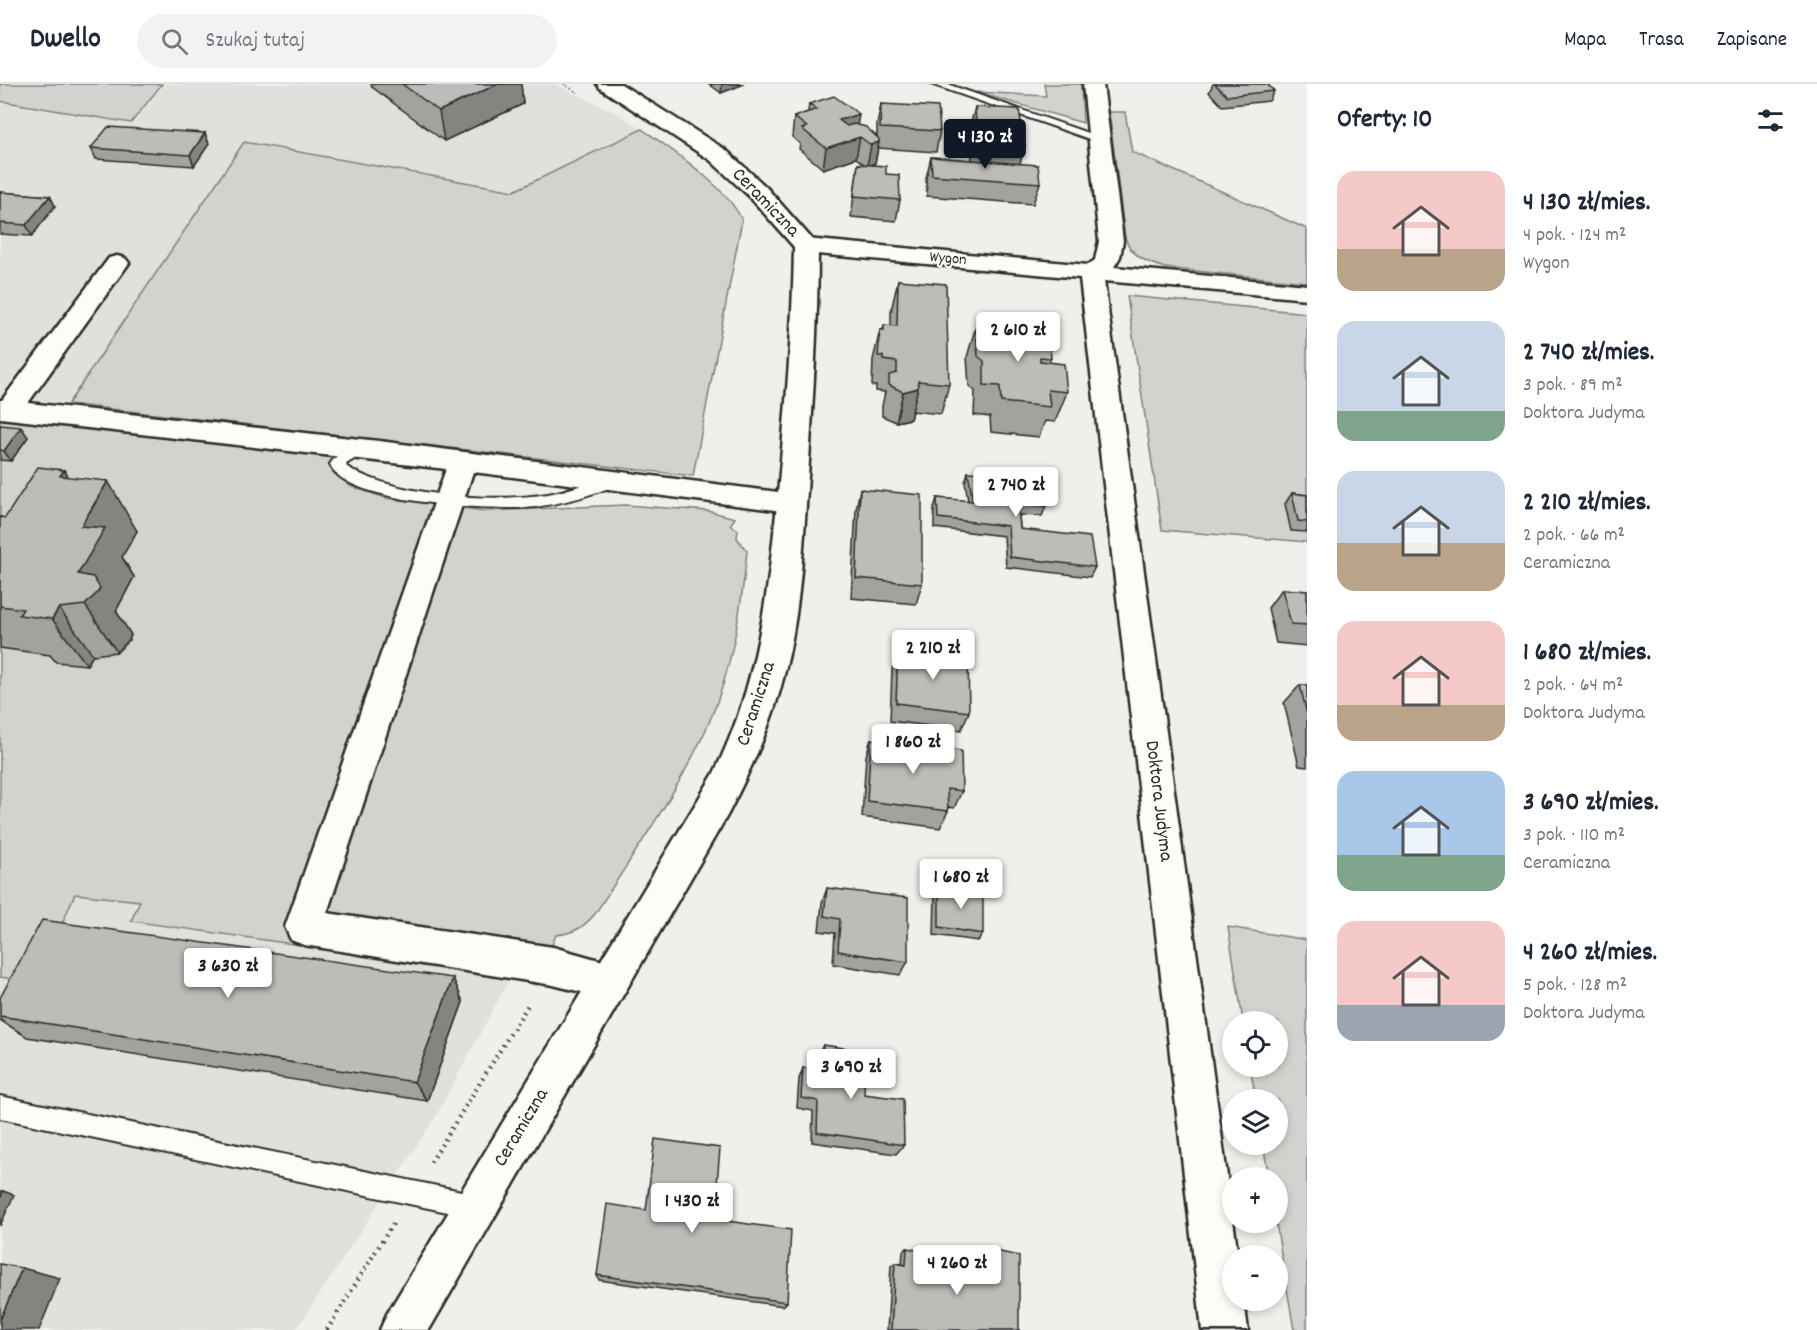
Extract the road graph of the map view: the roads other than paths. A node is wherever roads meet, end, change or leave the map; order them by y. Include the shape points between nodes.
1 (607, 84) edge
2 (936, 84) edge
3 (1093, 84) edge
4 (1099, 140) junction
5 (806, 246) junction
6 (117, 263) dead end
7 (1091, 272) junction
8 (1307, 292) edge
9 (5, 409) edge
10 (379, 451) junction
11 (462, 462) junction
12 (614, 480) junction
13 (449, 498) junction
14 (791, 502) junction
15 (610, 980) junction
16 (0, 1107) edge
17 (476, 1206) junction
18 (403, 1330) edge
19 (1225, 1330) edge

1 - 5 street, Ceramiczna via 718,155 758,192
2 - 4 lane
3 - 4 street
4 - 7 street via 1111,242 1108,260
5 - 7 street, Wygon
5 - 14 street, Ceramiczna via 806,317
6 - 9 street
7 - 8 street, Wygon
7 - 19 street, Doktora Judyma
9 - 10 street
10 - 11 street
10 - 13 lane via 351,454 338,464 339,470 363,483
11 - 12 street
11 - 13 street
12 - 13 lane via 579,493 523,502
12 - 14 street
13 - 15 street via 304,927 553,966
14 - 15 street, Ceramiczna via 773,653 745,742 708,818
15 - 17 street, Ceramiczna
16 - 17 lane
17 - 18 street, Ceramiczna

